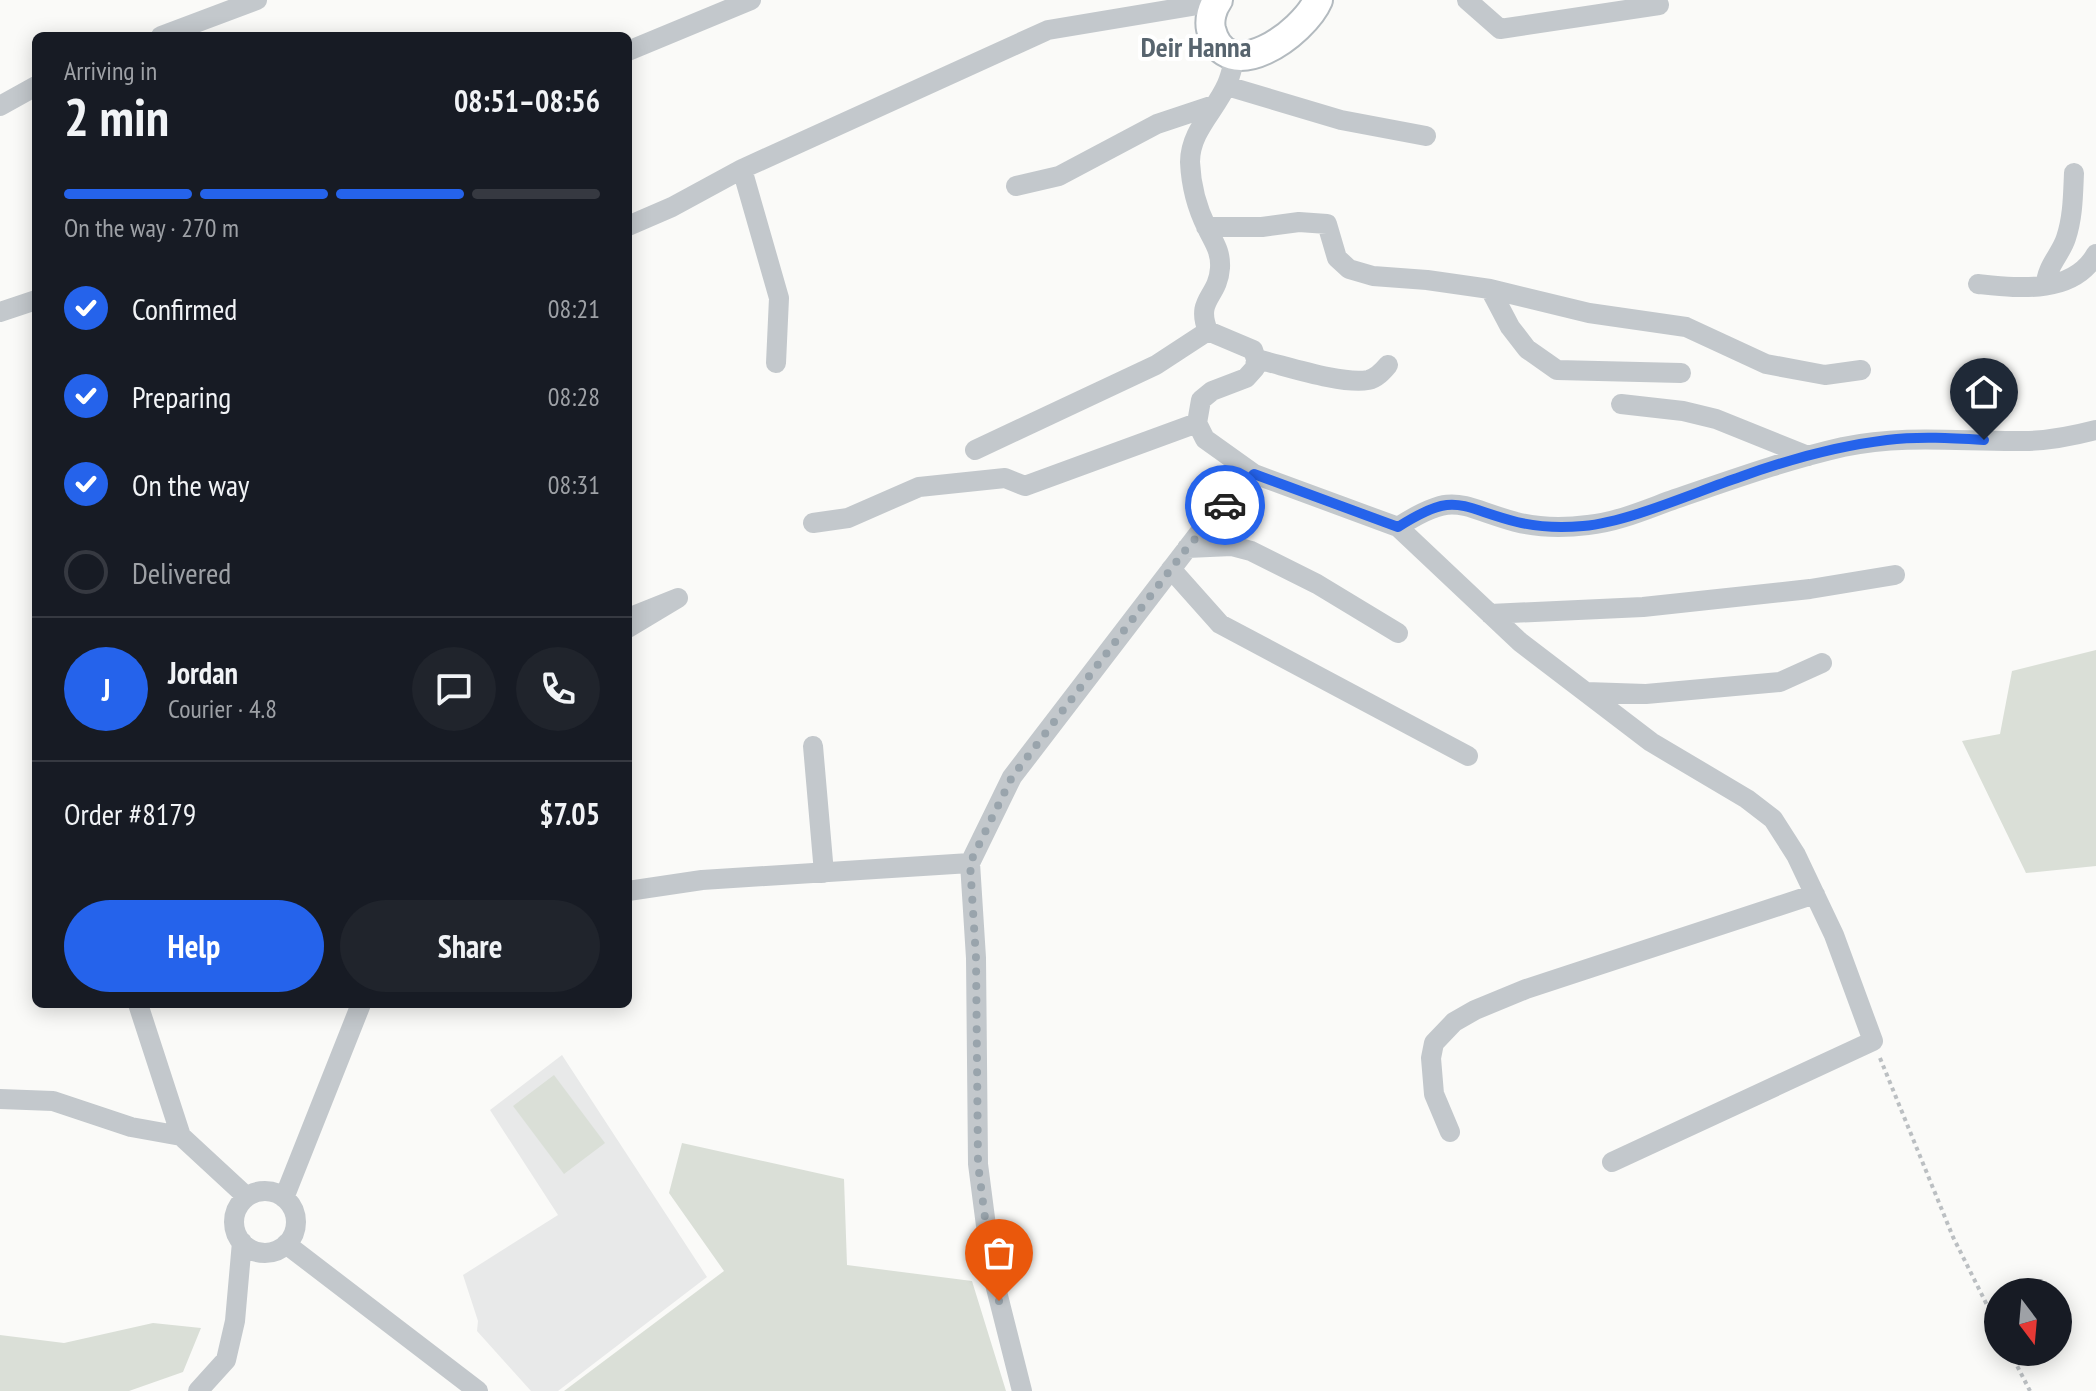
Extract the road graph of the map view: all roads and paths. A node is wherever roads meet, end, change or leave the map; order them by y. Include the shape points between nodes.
1 (257, 0) edge
2 (751, 0) edge
3 (1318, 0) edge
4 (1467, 0) edge
5 (1217, 1) edge
6 (1659, 5) dead end
7 (172, 32) edge
8 (632, 49) edge
9 (1236, 54) junction
10 (1227, 86) junction
11 (32, 88) edge
12 (1214, 105) junction
13 (0, 106) edge
14 (1426, 136) dead end
15 (742, 169) junction
16 (2074, 173) dead end
17 (1016, 186) dead end
18 (632, 224) edge
19 (1206, 227) junction
20 (2096, 254) edge
21 (1978, 284) dead end
22 (2046, 285) junction
23 (1490, 289) junction
24 (32, 301) edge
25 (0, 312) edge
26 (1208, 331) junction
27 (1256, 359) junction
28 (776, 363) dead end
29 (1388, 365) dead end
30 (1861, 370) dead end
31 (1681, 373) dead end
32 (1621, 404) dead end
33 (1197, 423) junction
34 (2096, 430) edge
35 (975, 450) dead end
36 (1808, 456) junction
37 (1254, 474) junction
38 (813, 523) dead end
39 (1398, 527) junction
40 (1187, 548) junction
41 (1171, 569) junction
42 (1895, 575) dead end
43 (1490, 614) junction
44 (632, 616) edge
45 (632, 626) edge
46 (1398, 633) dead end
47 (1822, 663) dead end
48 (1586, 692) junction
49 (813, 746) dead end
50 (1468, 756) dead end
51 (970, 863) junction
52 (824, 873) junction
53 (632, 890) edge
54 (1815, 894) junction
55 (139, 1008) edge
56 (359, 1008) edge
57 (1873, 1041) junction
58 (0, 1099) edge
59 (1450, 1132) dead end
60 (181, 1136) junction
61 (1612, 1162) dead end
62 (247, 1197) junction
63 (284, 1198) junction
64 (242, 1242) junction
65 (286, 1244) junction
66 (1984, 1299) edge
67 (2017, 1366) edge
68 (198, 1391) edge
69 (478, 1391) edge
70 (1022, 1391) edge
71 (2030, 1391) edge

1 - 7 street
2 - 8 street
3 - 9 street via 1299,28 1277,45 1255,54
4 - 6 street via 1500,29
5 - 9 street via 1210,24 1214,38 1225,52
5 - 15 street via 1048,30
9 - 10 street
10 - 12 street
10 - 14 street via 1341,120
11 - 13 street
12 - 17 street via 1157,124 1059,176
12 - 19 street via 1198,130 1190,158 1193,189
15 - 18 street
15 - 28 street via 779,298
16 - 22 street via 2071,219
19 - 23 street via 1327,224 1337,258 1349,269
19 - 26 street via 1219,251 1217,286 1203,308
20 - 22 street via 2078,275
21 - 22 street
23 - 30 street via 1577,311 1686,327 1766,364 1825,375
23 - 31 street via 1527,349 1557,370
24 - 25 street
26 - 27 street via 1253,350
26 - 35 street via 1156,365
27 - 29 street via 1369,380
27 - 33 street via 1246,378 1201,400
32 - 36 street via 1716,419
33 - 37 street via 1205,439
33 - 38 street via 1025,486 1005,478 919,487 848,518
34 - 36 street via 2026,442 1888,440
36 - 39 street via 1593,525 1516,522 1458,504 1424,510
37 - 39 street
37 - 40 street
39 - 43 street
40 - 41 street
40 - 46 street via 1232,546 1251,551
41 - 50 street via 1220,624
41 - 51 street via 1012,777
42 - 43 street via 1643,607
43 - 48 street
44 - 45 street via 678,598
47 - 48 street via 1780,682 1646,694
48 - 54 street via 1651,742 1773,819
49 - 52 street
51 - 52 street
51 - 70 street via 978,1164 992,1272
52 - 53 street via 702,880
54 - 57 street
54 - 59 street via 1526,989 1454,1022 1434,1043 1431,1058 1434,1094
55 - 60 street
56 - 63 street
57 - 61 street
57 - 66 path
58 - 60 street via 53,1101 131,1127
60 - 62 street
62 - 63 street via 266,1191
62 - 64 street via 233,1222
63 - 65 street via 295,1215
64 - 65 street via 257,1252
64 - 68 street via 226,1360
65 - 69 street
67 - 71 path

